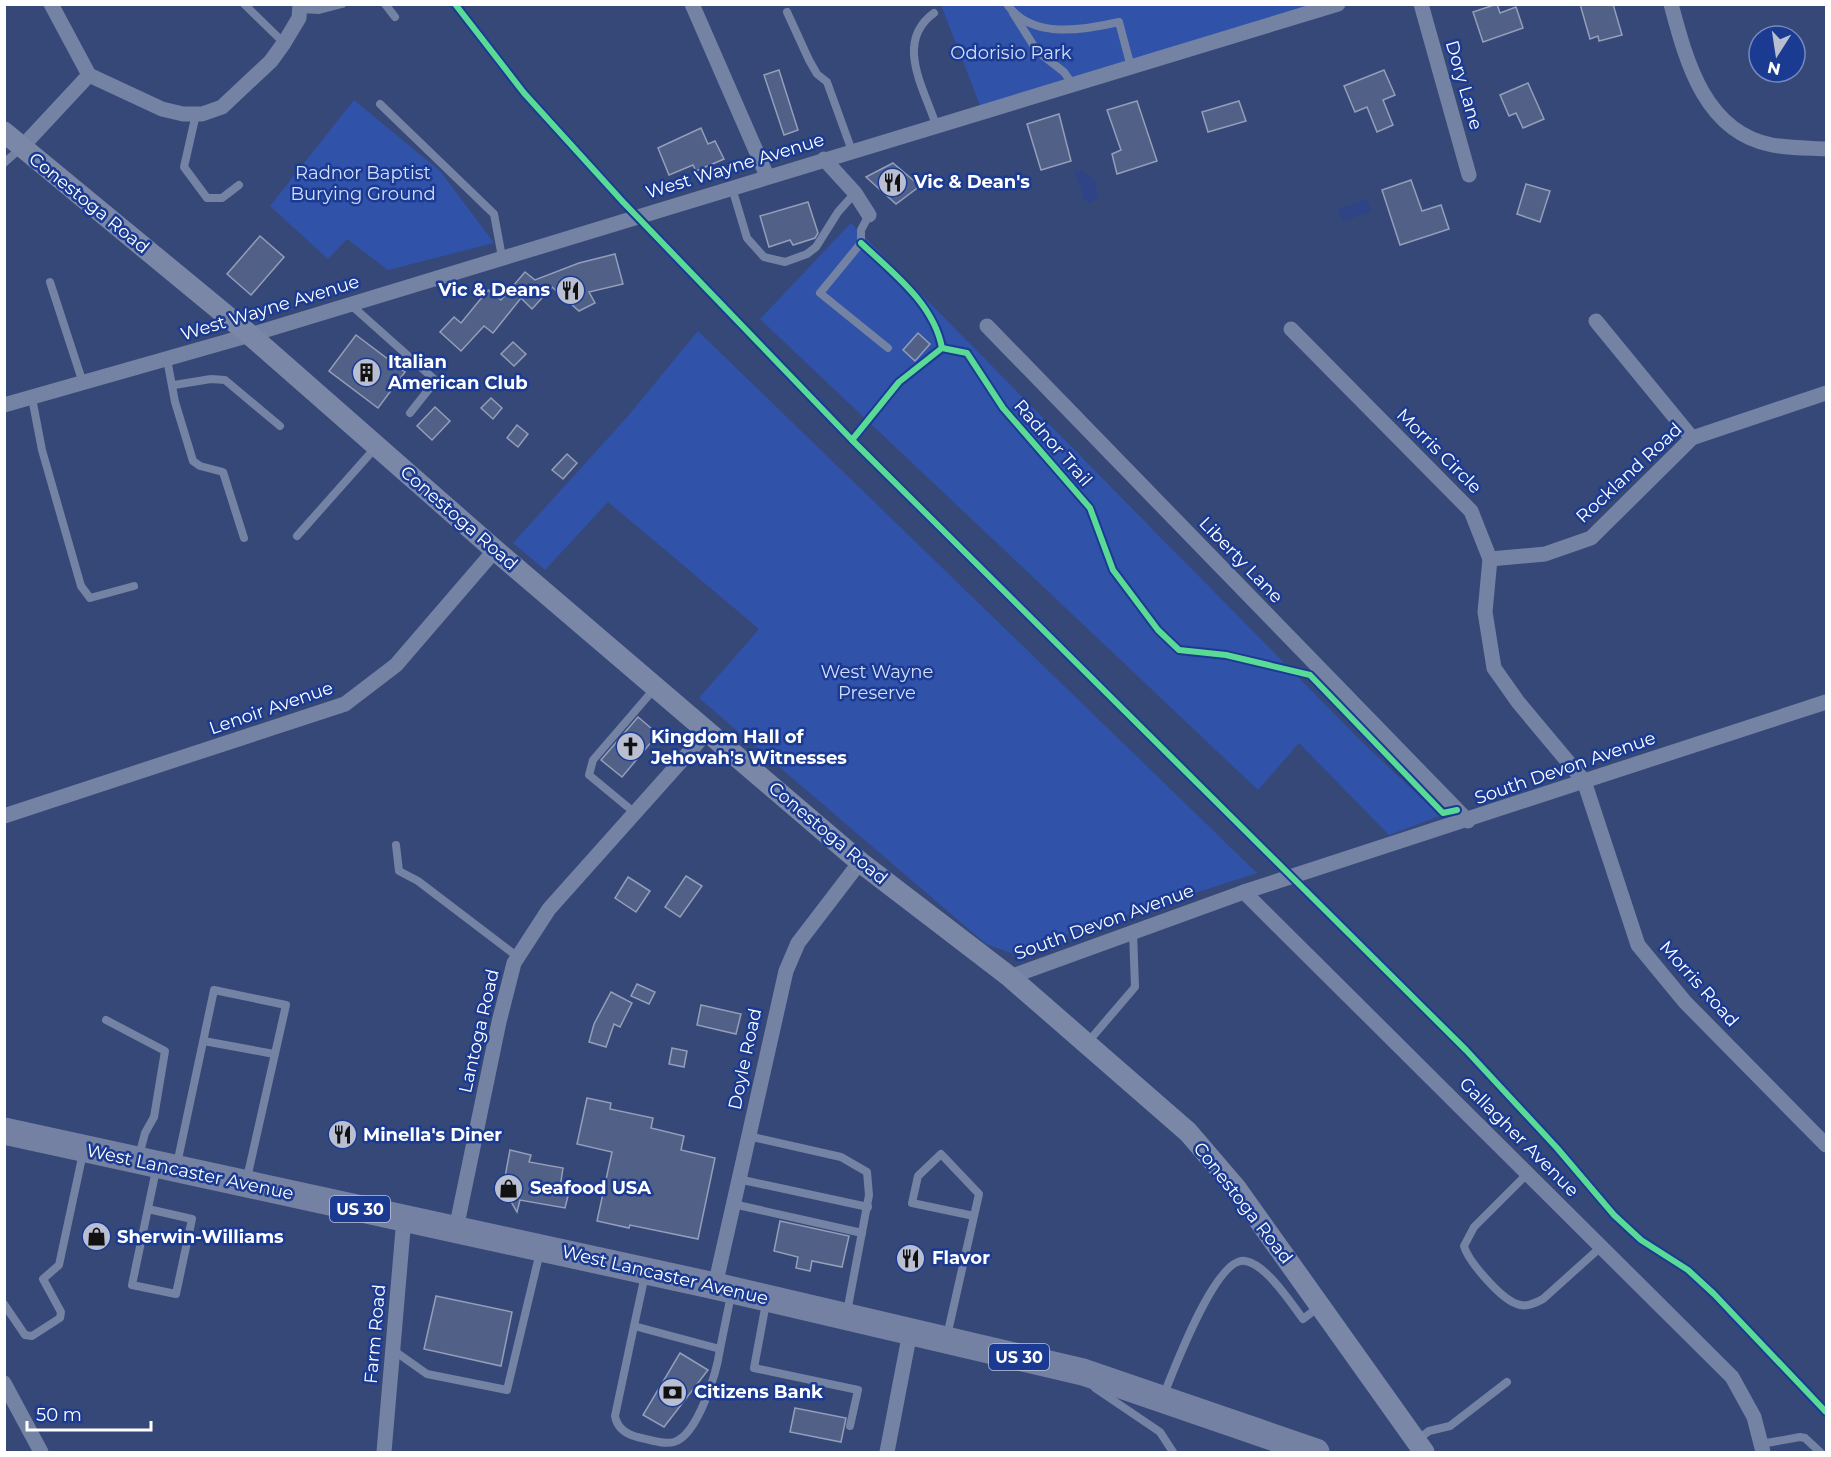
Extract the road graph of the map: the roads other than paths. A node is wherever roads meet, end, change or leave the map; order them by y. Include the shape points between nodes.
1 (51, 4) edge
2 (244, 4) edge
3 (342, 4) edge
4 (385, 4) edge
5 (692, 4) edge
6 (1338, 4) edge
7 (1421, 4) edge
8 (1671, 4) edge
9 (300, 7) edge
10 (1010, 8) edge
11 (787, 12) dead end
12 (934, 14) dead end
13 (394, 17) dead end
14 (284, 43) junction
15 (1131, 67) junction
16 (89, 75) junction
17 (1073, 85) junction
18 (380, 104) dead end
19 (196, 114) junction
20 (936, 125) junction
21 (4, 132) edge
22 (21, 148) junction
23 (1827, 149) edge
24 (852, 151) junction
25 (824, 159) junction
26 (4, 163) edge
27 (1469, 175) dead end
28 (767, 176) junction
29 (239, 185) dead end
30 (732, 187) junction
31 (855, 193) junction
32 (869, 215) joint
33 (502, 257) junction
34 (51, 282) dead end
35 (350, 304) junction
36 (1596, 321) dead end
37 (987, 326) dead end
38 (1291, 329) dead end
39 (250, 335) junction
40 (888, 348) dead end
41 (167, 359) junction
42 (83, 383) junction
43 (174, 385) junction
44 (1827, 393) edge
45 (32, 398) junction
46 (4, 405) edge
47 (410, 413) dead end
48 (280, 426) dead end
49 (1692, 438) junction
50 (377, 446) junction
51 (297, 536) dead end
52 (244, 538) dead end
53 (495, 550) junction
54 (1490, 560) junction
55 (134, 586) dead end
56 (656, 687) junction
57 (1827, 702) edge
58 (708, 731) junction
59 (1584, 781) junction
60 (635, 813) junction
61 (4, 816) edge
62 (1468, 821) junction
63 (396, 845) dead end
64 (860, 862) junction
65 (1244, 892) junction
66 (1133, 933) junction
67 (518, 957) junction
68 (1010, 977) junction
69 (106, 1020) dead end
70 (204, 1041) junction
71 (1087, 1044) junction
72 (274, 1054) junction
73 (4, 1131) edge
74 (748, 1136) junction
75 (1827, 1145) edge
76 (84, 1148) junction
77 (157, 1164) junction
78 (1528, 1173) junction
79 (738, 1179) junction
80 (246, 1184) junction
81 (733, 1204) junction
82 (868, 1207) junction
83 (148, 1209) junction
84 (974, 1216) junction
85 (404, 1218) junction
86 (456, 1229) junction
87 (862, 1233) junction
88 (1602, 1246) junction
89 (541, 1247) junction
90 (646, 1271) junction
91 (1300, 1277) junction
92 (724, 1288) junction
93 (1282, 1289) junction
94 (767, 1298) junction
95 (4, 1304) edge
96 (1320, 1306) junction
97 (846, 1317) junction
98 (634, 1326) junction
99 (910, 1332) junction
100 (946, 1340) junction
101 (720, 1349) junction
102 (393, 1350) junction
103 (1066, 1368) junction
104 (1507, 1382) dead end
105 (4, 1383) edge
106 (1162, 1398) junction
107 (850, 1426) dead end
108 (1420, 1446) edge
109 (1762, 1448) edge
110 (41, 1452) edge
111 (384, 1452) edge
112 (888, 1452) edge
113 (1173, 1452) edge
114 (1316, 1452) edge
115 (1820, 1452) edge

1 - 16 street
2 - 14 lane
3 - 9 lane via 319,10
4 - 13 lane
5 - 28 street
6 - 15 street, West Wayne Avenue
7 - 27 street, Dory Lane
8 - 23 street via 1689,70 1732,129 1770,144
9 - 14 street via 299,18
10 - 15 lane via 1037,25 1057,30 1075,31 1119,22
10 - 17 lane via 1037,51 1064,72
11 - 24 lane via 808,60 827,82
12 - 20 lane via 918,27 912,44
14 - 19 street via 271,61 222,107
15 - 17 street, West Wayne Avenue
16 - 19 street via 162,109
16 - 22 street
17 - 20 street, West Wayne Avenue
18 - 33 lane via 494,214
19 - 29 lane via 185,160 186,172 207,198 222,198
20 - 24 street, West Wayne Avenue
21 - 22 main road, Conestoga Road
22 - 26 lane
22 - 39 main road, Conestoga Road
24 - 25 street, West Wayne Avenue
25 - 28 street, West Wayne Avenue
25 - 31 street
28 - 30 street, West Wayne Avenue
30 - 31 lane via 747,238 764,257 785,262 816,247
30 - 33 street, West Wayne Avenue
31 - 32 street
32 - 40 lane via 861,230 861,243 820,293
33 - 35 street, West Wayne Avenue
34 - 42 lane
35 - 39 street, West Wayne Avenue
35 - 47 lane via 434,379
36 - 49 street
37 - 62 street, Liberty Lane
38 - 54 street, Morris Circle via 1471,511
39 - 41 street, West Wayne Avenue
39 - 50 main road, Conestoga Road
41 - 42 street, West Wayne Avenue
41 - 43 lane
42 - 45 street, West Wayne Avenue
43 - 48 lane via 225,380
43 - 52 lane via 175,402 193,461 223,472
44 - 49 street, Rockland Road
45 - 46 street, West Wayne Avenue
45 - 55 lane via 42,450 81,586 90,598
49 - 54 street, Rockland Road via 1592,538 1545,554
50 - 51 lane
50 - 53 main road, Conestoga Road
53 - 56 main road, Conestoga Road
53 - 61 street, Lenoir Avenue via 396,665 345,704
54 - 59 street, Morris Circle via 1485,612 1494,668
56 - 58 main road, Conestoga Road
56 - 60 lane via 589,769 589,775
57 - 59 street, South Devon Avenue
58 - 60 street, Lantoga Road
58 - 64 main road, Conestoga Road
59 - 62 street, South Devon Avenue
59 - 75 street, Morris Road via 1638,945 1685,1002
60 - 67 street, Lantoga Road via 549,909
62 - 65 street, South Devon Avenue
63 - 67 lane via 399,871 418,881
64 - 68 main road, Conestoga Road
64 - 74 street, Doyle Road via 798,943 790,962 777,1001
65 - 66 street, South Devon Avenue
65 - 78 street, Gallagher Avenue
66 - 68 street, South Devon Avenue
66 - 71 lane via 1135,987
67 - 86 street, Lantoga Road via 499,1022
68 - 71 main road, Conestoga Road
69 - 77 lane via 165,1051 154,1117 145,1133
70 - 72 lane
70 - 72 lane via 214,990 286,1005
70 - 77 lane
71 - 91 main road, Conestoga Road via 1188,1132 1236,1188
72 - 80 lane
73 - 76 highway, West Lancaster Avenue / US 30
74 - 79 street, Doyle Road
74 - 82 lane via 841,1157 860,1166 870,1182
76 - 77 highway, West Lancaster Avenue / US 30
76 - 95 lane via 59,1265 43,1279 61,1312 60,1318 32,1336 25,1335
77 - 80 highway, West Lancaster Avenue / US 30
77 - 83 lane
78 - 88 street, Gallagher Avenue
78 - 88 lane via 1474,1227 1464,1246 1466,1256 1502,1294 1519,1306 1532,1305
79 - 81 street, Doyle Road
79 - 82 lane
80 - 85 highway, West Lancaster Avenue / US 30
81 - 87 lane
81 - 92 street, Doyle Road
82 - 87 lane
83 - 83 lane via 132,1285 176,1294 192,1219
84 - 84 lane via 979,1194 941,1154 918,1176 912,1203
84 - 100 lane
85 - 86 highway, West Lancaster Avenue / US 30
85 - 102 street, Farm Road
86 - 89 highway, West Lancaster Avenue / US 30
87 - 97 lane
88 - 109 street, Gallagher Avenue via 1732,1377 1754,1417
89 - 90 highway, West Lancaster Avenue / US 30
89 - 102 lane via 507,1390 427,1374
90 - 92 highway, West Lancaster Avenue / US 30
90 - 98 lane
91 - 93 lane
91 - 96 main road, Conestoga Road
92 - 94 highway, West Lancaster Avenue / US 30
92 - 101 lane
93 - 96 lane via 1303,1319
93 - 106 lane via 1256,1265 1245,1261 1228,1267 1184,1344
94 - 97 highway, West Lancaster Avenue / US 30
94 - 107 lane via 754,1368 858,1390
96 - 108 main road, Conestoga Road
97 - 99 highway, West Lancaster Avenue / US 30
98 - 101 lane
98 - 101 lane via 615,1416 620,1428 634,1436 665,1443 682,1437 716,1377
99 - 100 highway, West Lancaster Avenue / US 30
99 - 112 street
100 - 103 highway, West Lancaster Avenue / US 30
102 - 111 street, Farm Road
103 - 106 highway, West Lancaster Avenue / US 30
103 - 113 lane via 1160,1432
104 - 108 lane via 1450,1426 1429,1431
105 - 110 street
106 - 114 highway, West Lancaster Avenue / US 30
109 - 115 lane via 1800,1437

